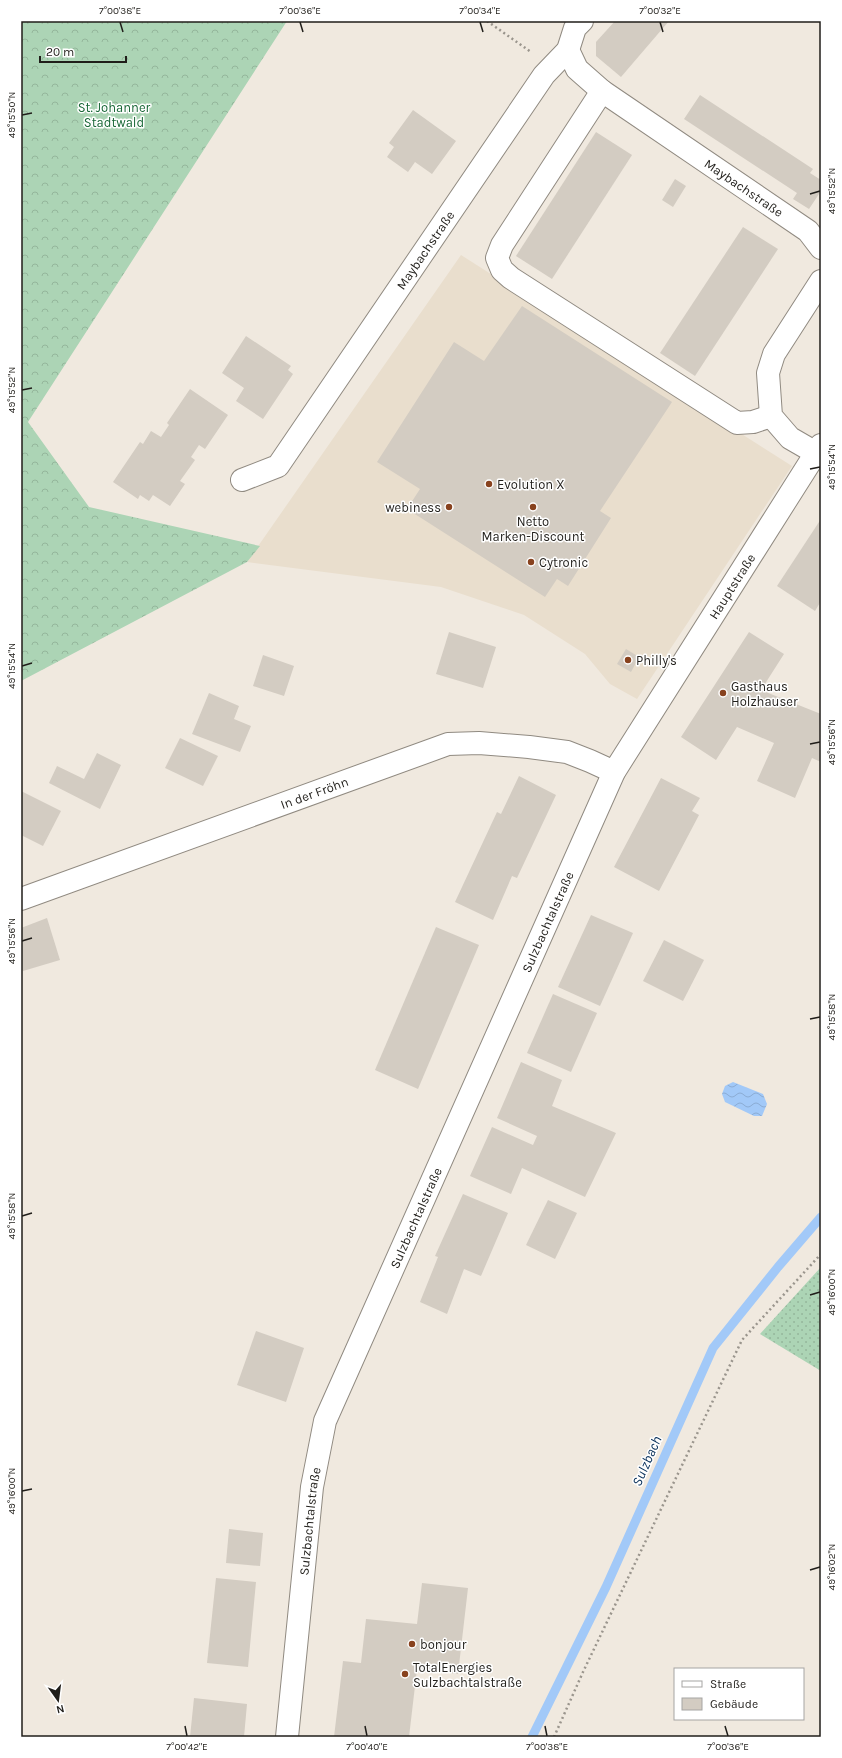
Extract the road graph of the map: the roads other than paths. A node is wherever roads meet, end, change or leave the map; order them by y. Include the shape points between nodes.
1 (582, 21) edge
2 (568, 50) junction
3 (602, 91) junction
4 (821, 248) edge
5 (821, 280) edge
6 (772, 416) junction
7 (818, 449) edge
8 (242, 480) dead end
9 (641, 727) joint
10 (614, 772) junction
11 (21, 899) edge
12 (287, 1737) edge

1 - 2 street via 575,28
2 - 3 street, Maybachstraße via 577,69
2 - 8 street, Maybachstraße via 544,75 278,466
3 - 4 street, Maybachstraße via 808,231
3 - 6 street via 502,245 497,258 502,270 737,423 753,422
5 - 6 street via 774,354 768,373
6 - 7 street via 790,438
7 - 9 street, Hauptstraße
9 - 10 street, Sulzbachtalstraße
10 - 11 street, In der Fröhn via 567,752 479,743 448,744
10 - 12 street, Sulzbachtalstraße via 325,1421 312,1487

